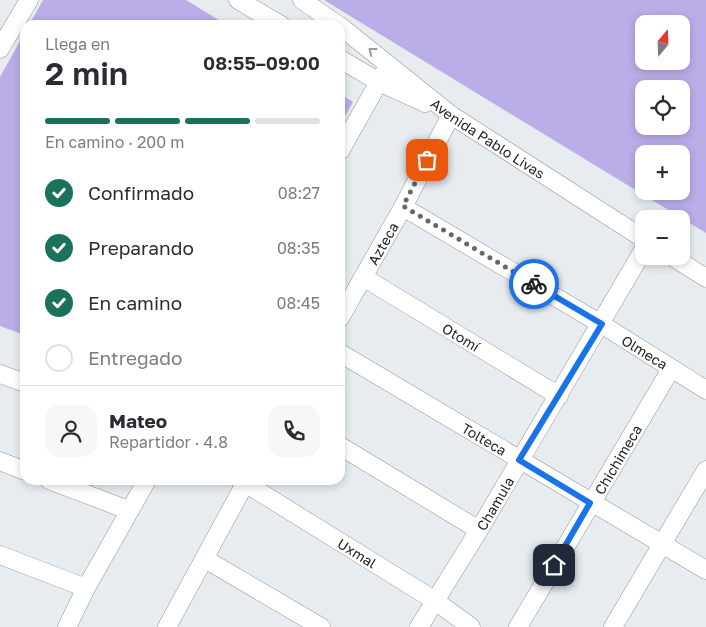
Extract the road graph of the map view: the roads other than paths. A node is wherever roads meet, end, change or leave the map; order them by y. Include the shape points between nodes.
1 (29, 0) edge
2 (238, 0) edge
3 (302, 0) edge
4 (272, 20) edge
5 (330, 20) edge
6 (345, 31) edge
7 (0, 49) edge
8 (345, 62) edge
9 (389, 65) junction
10 (379, 82) junction
11 (451, 114) junction
12 (345, 142) edge
13 (403, 206) junction
14 (635, 233) edge
15 (635, 265) edge
16 (685, 265) edge
17 (363, 277) junction
18 (706, 278) edge
19 (345, 309) edge
20 (602, 324) junction
21 (345, 356) edge
22 (671, 369) junction
23 (0, 374) edge
24 (20, 381) edge
25 (706, 390) edge
26 (559, 396) junction
27 (345, 449) edge
28 (519, 460) junction
29 (0, 462) edge
30 (20, 469) edge
31 (706, 470) edge
32 (62, 485) edge
33 (144, 485) edge
34 (242, 485) edge
35 (250, 485) edge
36 (590, 503) junction
37 (128, 510) junction
38 (479, 530) junction
39 (662, 543) junction
40 (0, 556) edge
41 (206, 559) junction
42 (706, 570) edge
43 (86, 588) junction
44 (434, 600) junction
45 (172, 625) edge
46 (67, 627) edge
47 (321, 627) edge
48 (419, 627) edge
49 (471, 627) edge
50 (518, 627) edge
51 (613, 627) edge

1 - 7 street
2 - 4 street
3 - 5 street, Avenida Pablo Livas
9 -> 6 street, Avenida Pablo Livas
8 - 10 street
9 - 10 street
9 - 11 street, Avenida Pablo Livas
10 - 11 street
10 - 12 street
11 - 13 street, Azteca
11 - 14 street, Avenida Pablo Livas
13 - 17 street, Azteca
13 - 20 street, Olmeca
15 - 20 street, Chamula
16 - 18 street
17 - 19 street, Azteca
17 - 26 street, Otomí
20 - 22 street, Olmeca
20 - 26 street, Chamula
21 - 28 street, Tolteca
22 - 25 street, Olmeca
22 - 36 street, Chichimeca
23 - 24 street
26 - 28 street, Chamula
27 - 38 street
28 - 36 street, Tolteca
28 - 38 street, Chamula
29 - 30 street
31 - 39 street
32 - 37 street
33 - 37 street
34 - 41 street
35 - 44 street, Uxmal
36 - 39 street, Tolteca
36 - 50 street, Chichimeca
37 - 43 street
38 - 44 street, Chamula
39 - 42 street, Tolteca
39 - 51 street
40 - 43 street
41 - 45 street
41 - 47 street
43 - 46 street
44 - 48 street, Chamula
44 - 49 street, Uxmal

